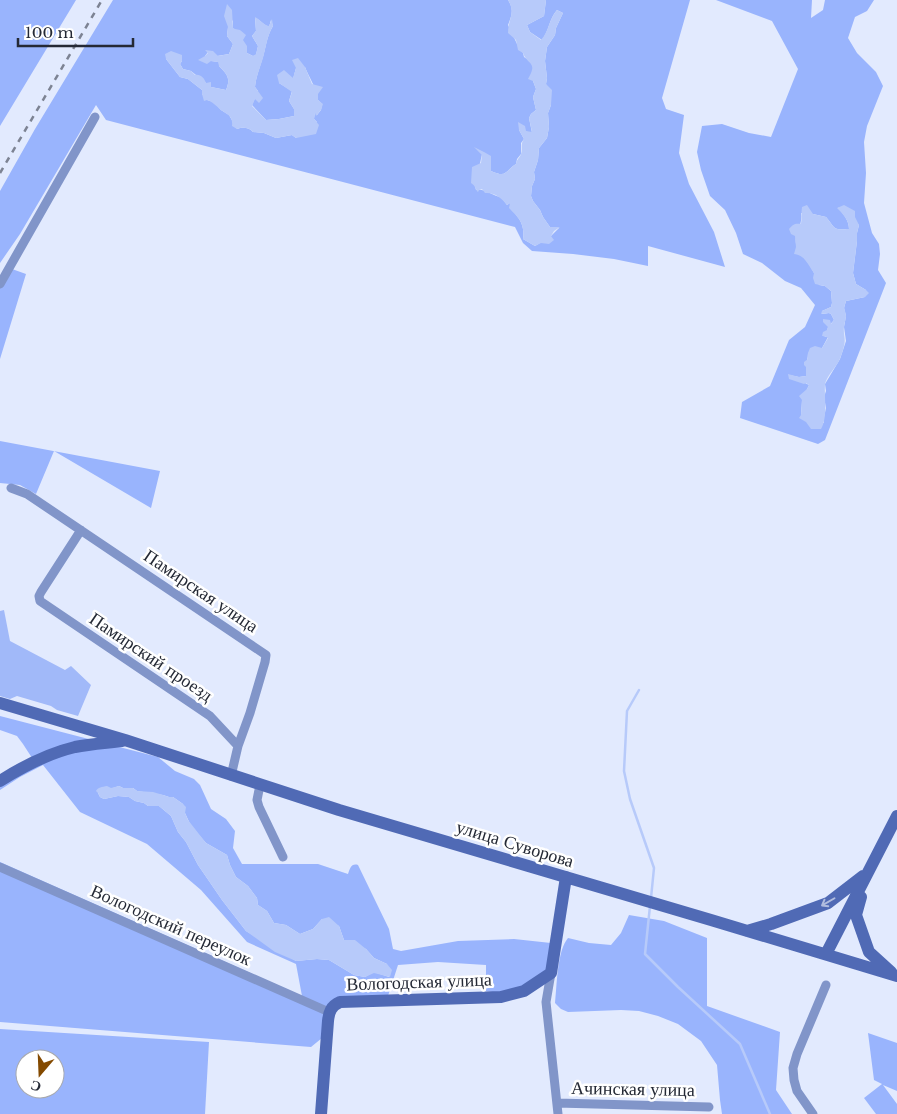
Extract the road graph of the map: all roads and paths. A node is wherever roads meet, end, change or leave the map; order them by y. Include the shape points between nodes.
1 (95, 117) dead end
2 (10, 265) junction
3 (0, 280) edge
4 (0, 284) edge
5 (11, 488) dead end
6 (81, 530) junction
7 (0, 703) edge
8 (0, 711) edge
9 (125, 740) junction
10 (238, 746) junction
11 (231, 776) junction
12 (0, 781) edge
13 (260, 785) junction
14 (897, 816) edge
15 (283, 857) dead end
16 (0, 867) edge
17 (867, 873) junction
18 (566, 878) junction
19 (746, 931) junction
20 (826, 954) junction
21 (550, 973) junction
22 (896, 976) edge
23 (826, 985) dead end
24 (329, 1012) junction
25 (557, 1103) junction
26 (709, 1107) dead end
27 (321, 1114) edge
28 (558, 1114) edge
29 (813, 1114) edge

1 - 2 street
2 - 3 street
2 - 4 street
5 - 6 street, Памирская улица via 27,494
6 - 10 street, Памирская улица via 266,655
6 - 10 street, Памирский проезд via 41,592 40,601 210,716
7 - 9 main road, улица Суворова
8 - 9 main road, улица Суворова
9 - 11 main road, улица Суворова
9 - 12 main road via 74,748 37,760
10 - 11 street, Памирская улица
11 - 13 main road, улица Суворова
13 - 15 street via 259,807
13 - 18 main road, улица Суворова
14 - 17 main road
16 - 24 street, Вологодский переулок
17 -> 19 main road via 828,903
17 - 20 main road
17 - 22 main road via 856,915 869,952
18 - 19 main road, улица Суворова
18 - 21 main road
19 - 20 main road, улица Суворова
20 - 22 main road, улица Суворова
21 - 24 main road, Вологодская улица via 524,991 501,997 340,1002
21 - 25 street via 546,1002
23 - 29 street via 793,1068 798,1092
24 - 27 main road, Вологодская улица
25 - 26 street, Ачинская улица
25 - 28 street

